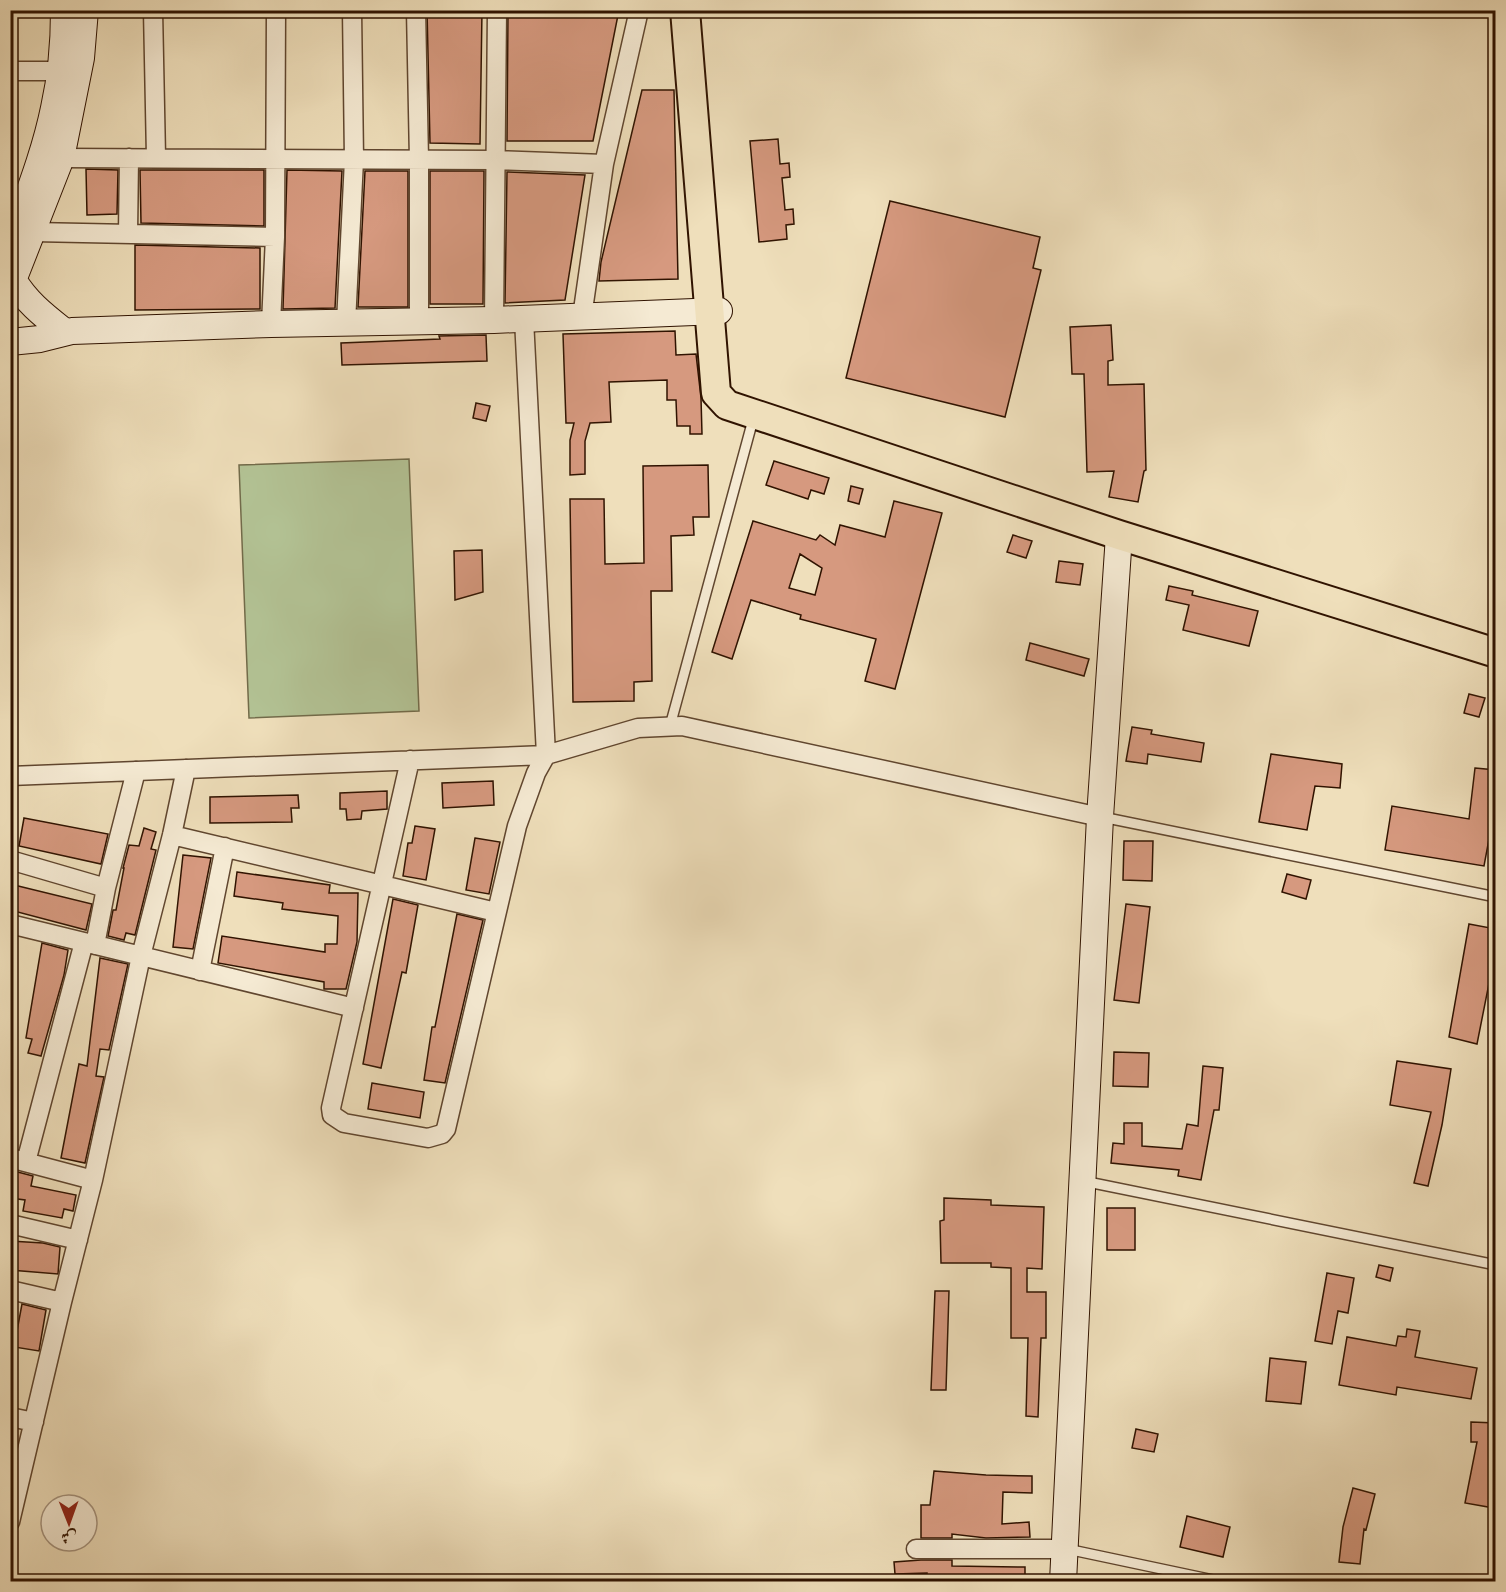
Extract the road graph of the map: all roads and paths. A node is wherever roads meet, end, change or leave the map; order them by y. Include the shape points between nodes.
1 (64, 10) edge
2 (84, 10) edge
3 (153, 10) edge
4 (276, 10) edge
5 (352, 10) edge
6 (416, 10) edge
7 (497, 10) edge
8 (639, 10) edge
9 (685, 10) edge
10 (694, 10) edge
11 (10, 71) edge
12 (60, 71) junction
13 (156, 157) junction
14 (61, 158) junction
15 (129, 158) junction
16 (275, 159) junction
17 (354, 160) junction
18 (419, 160) junction
19 (495, 160) junction
20 (604, 164) junction
21 (128, 234) junction
22 (22, 237) edge
23 (275, 237) junction
24 (12, 284) edge
25 (714, 311) junction
26 (582, 317) junction
27 (524, 319) junction
28 (494, 320) junction
29 (419, 322) junction
30 (346, 323) junction
31 (10, 324) edge
32 (271, 324) junction
33 (67, 330) junction
34 (10, 342) edge
35 (749, 414) junction
36 (1119, 536) junction
37 (1496, 653) edge
38 (670, 726) junction
39 (546, 755) junction
40 (410, 760) junction
41 (186, 769) junction
42 (136, 771) junction
43 (10, 776) edge
44 (1100, 817) junction
45 (172, 835) junction
46 (225, 847) junction
47 (10, 860) edge
48 (382, 885) junction
49 (106, 888) junction
50 (1496, 897) edge
51 (496, 912) junction
52 (10, 924) edge
53 (89, 944) junction
54 (141, 956) junction
55 (200, 971) junction
56 (354, 1008) junction
57 (18, 1160) edge
58 (93, 1180) junction
59 (1083, 1181) junction
60 (10, 1224) edge
61 (78, 1240) junction
62 (1496, 1265) edge
63 (10, 1290) edge
64 (62, 1302) junction
65 (10, 1417) edge
66 (34, 1422) junction
67 (10, 1522) edge
68 (916, 1549) dead end
69 (1065, 1549) junction
70 (1063, 1581) edge
71 (1223, 1581) edge

1 - 12 street
2 - 14 street via 81,58
3 - 13 street
4 - 16 street
5 - 17 street
6 - 18 street
7 - 19 street
8 - 20 street
9 - 25 main road
10 - 25 main road
11 - 12 street
12 - 22 street via 54,109 27,198
13 - 15 street
13 - 16 street
14 - 15 street
14 - 22 street
15 - 21 street
16 - 17 street
16 - 23 street
17 - 18 street
17 - 30 street
18 - 19 street
18 - 29 street
19 - 20 street
19 - 28 street
20 - 26 street
21 - 22 street
21 - 23 street
22 - 24 street
23 - 32 street
24 - 33 street
25 - 26 street
25 - 35 main road via 716,393 727,405
26 - 27 street
27 - 28 street
27 - 39 street
28 - 29 street
29 - 30 street
30 - 32 street
31 - 33 street
32 - 33 street
33 - 34 street via 39,339
35 - 36 main road
35 - 38 lane
36 - 37 main road
36 - 44 street
38 - 39 street via 628,730
38 - 44 street
39 - 40 street
39 - 51 street via 517,826
40 - 41 street
40 - 48 street
41 - 42 street
41 - 45 street
42 - 43 street
42 - 49 street
44 - 50 lane
44 - 59 street
45 - 46 street
45 - 54 street
46 - 48 street
46 - 55 street
47 - 49 street
48 - 51 street
48 - 56 street
49 - 53 street
51 - 56 street via 442,1134 428,1138 344,1123 332,1115
52 - 53 street
53 - 54 street
53 - 57 street
54 - 55 street
54 - 58 street
55 - 56 street
57 - 58 street
58 - 61 street
59 - 62 lane
59 - 69 street
60 - 61 street
61 - 64 street
63 - 64 street
64 - 66 street
65 - 66 street
66 - 67 street
68 - 69 street
69 - 70 street
69 - 71 lane

